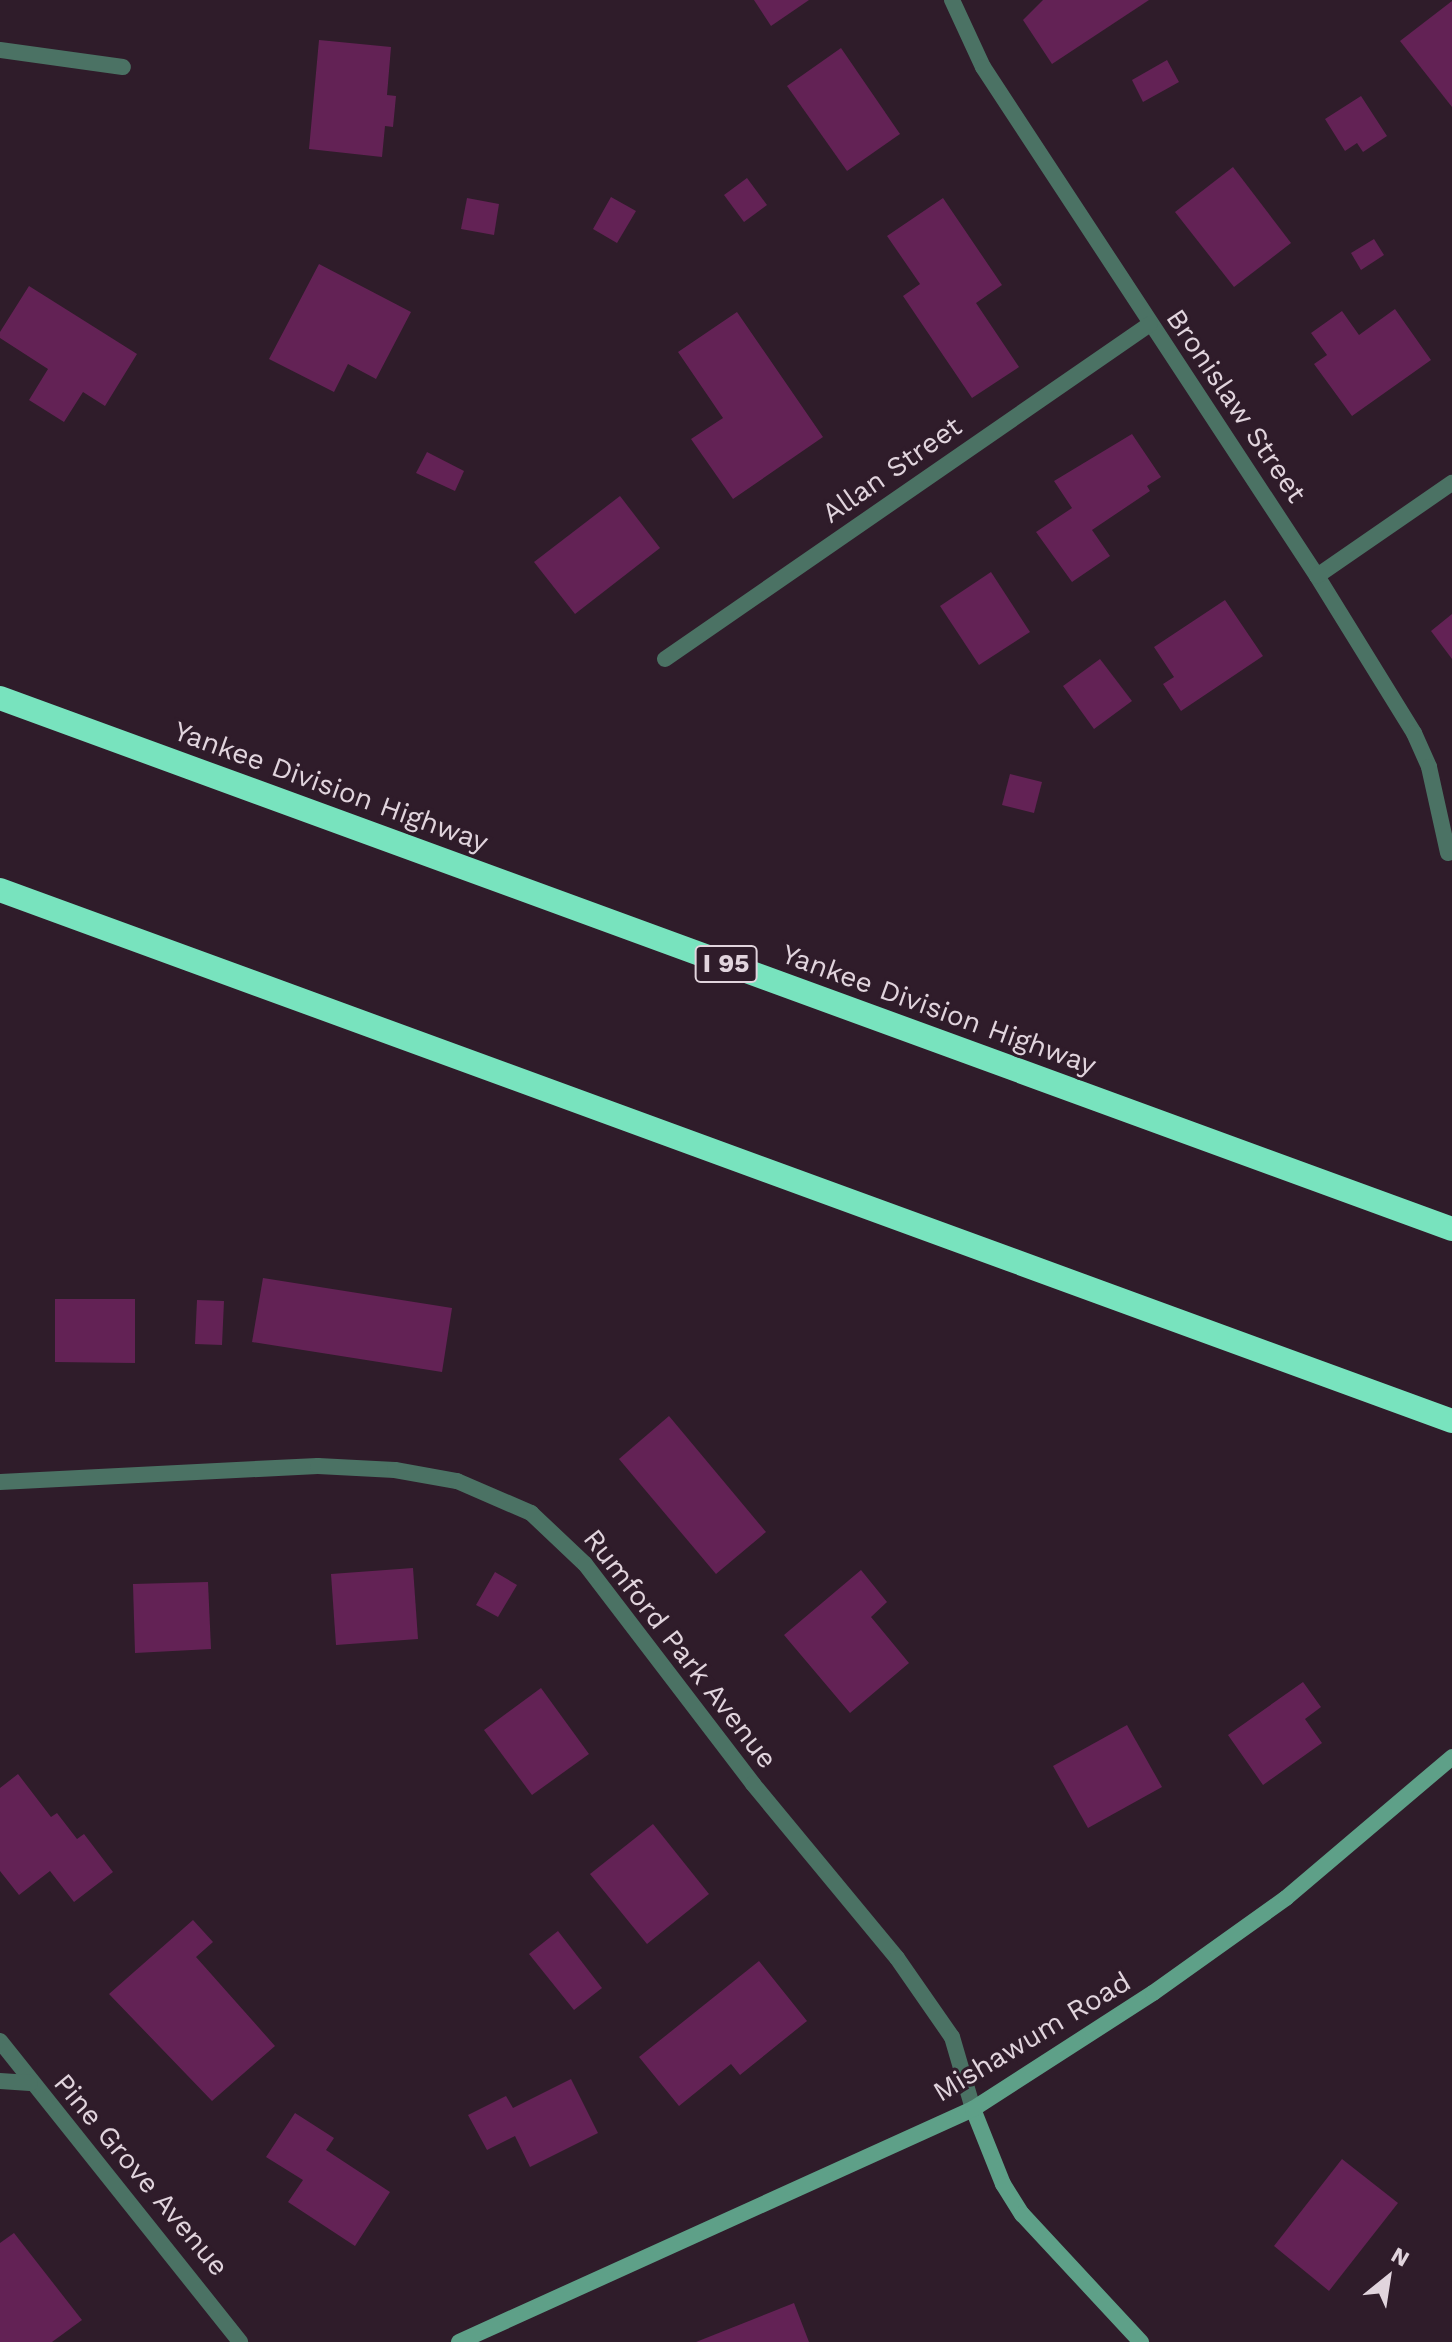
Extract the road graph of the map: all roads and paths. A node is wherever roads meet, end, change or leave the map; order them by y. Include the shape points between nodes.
1 (952, 0) edge
2 (0, 50) edge
3 (123, 67) dead end
4 (1150, 324) junction
5 (1452, 483) edge
6 (1317, 576) junction
7 (665, 659) dead end
8 (0, 698) edge
9 (1448, 853) dead end
10 (0, 890) edge
11 (1452, 1229) edge
12 (1452, 1421) edge
13 (0, 1482) edge
14 (1452, 1757) edge
15 (0, 2041) edge
16 (0, 2081) edge
17 (30, 2083) junction
18 (973, 2109) junction
19 (240, 2342) edge
20 (459, 2342) edge
21 (1141, 2342) edge

1 - 4 street, Bronislaw Street via 983,67
2 - 3 street
4 - 6 street, Bronislaw Street
4 - 7 street, Allan Street
5 - 6 street
6 - 9 street, Bronislaw Street via 1420,744
8 - 11 highway, Yankee Division Highway / I 95
10 - 12 highway
13 - 18 street, Rumford Park Avenue via 318,1466 395,1470 457,1481 531,1513 585,1564 753,1784 897,1958 952,2037
14 - 18 main road, Mishawum Road via 1286,1898 1153,1993
15 - 17 street, Pine Grove Avenue
16 - 17 street
17 - 19 street, Pine Grove Avenue
18 - 20 main road, Mishawum Road
18 - 21 main road via 1003,2184 1034,2231

